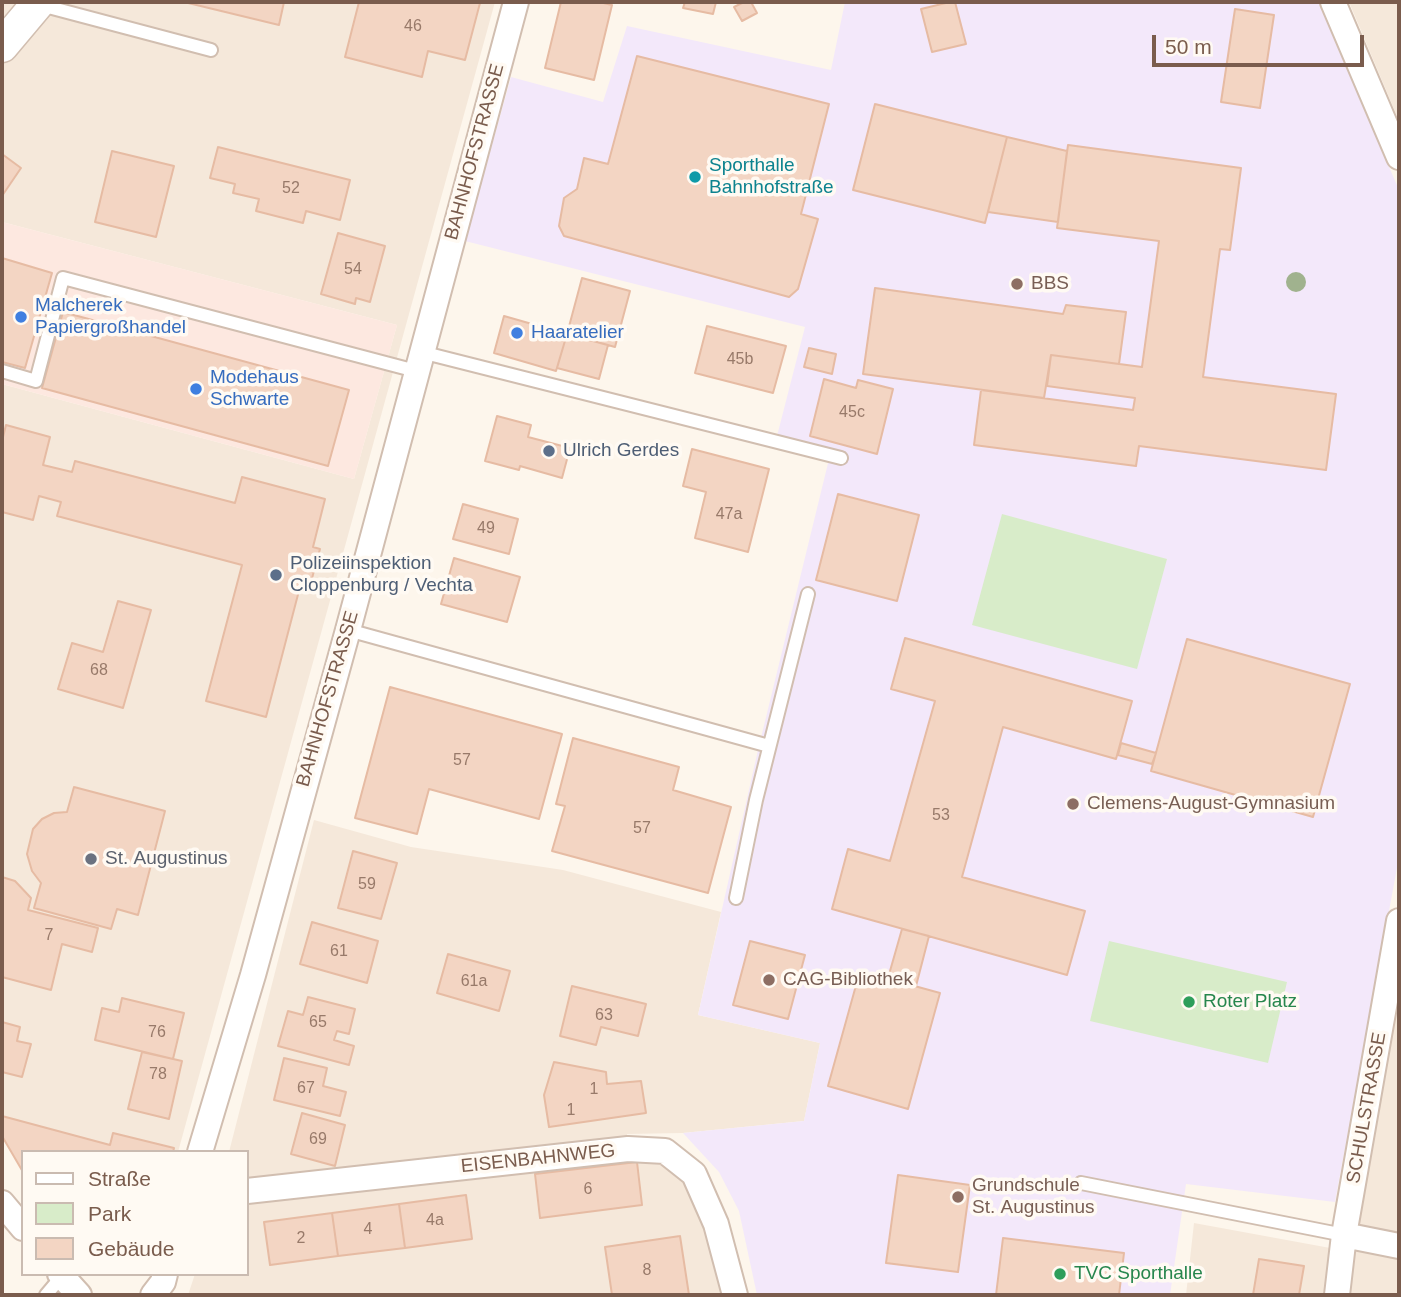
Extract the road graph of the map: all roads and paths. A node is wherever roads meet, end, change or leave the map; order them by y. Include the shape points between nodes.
1 (516, 2) edge
2 (1333, 2) edge
3 (38, 3) edge
4 (2, 46) edge
5 (211, 50) dead end
6 (1399, 157) edge
7 (419, 361) junction
8 (2, 371) edge
9 (842, 458) dead end
10 (808, 594) dead end
11 (348, 630) junction
12 (769, 746) junction
13 (736, 898) dead end
14 (1399, 921) edge
15 (201, 1150) edge
16 (1080, 1183) dead end
17 (248, 1191) edge
18 (2, 1203) edge
19 (21, 1226) edge
20 (1344, 1235) junction
21 (1399, 1246) edge
22 (60, 1276) edge
23 (62, 1276) edge
24 (164, 1276) edge
25 (46, 1295) edge
26 (79, 1295) edge
27 (153, 1295) edge
28 (735, 1295) edge
29 (1337, 1295) edge

1 - 7 street, BAHNHOFSTRASSE
2 - 6 street
3 - 4 street
3 - 5 lane
7 - 8 lane via 63,278 36,381
7 - 9 lane
7 - 11 street, BAHNHOFSTRASSE
10 - 12 lane
11 - 12 lane
11 - 15 street, BAHNHOFSTRASSE
12 - 13 lane
14 - 20 street, SCHULSTRASSE
16 - 20 lane
17 - 28 street, EISENBAHNWEG via 628,1149 665,1151 694,1174 716,1224
18 - 19 street
20 - 21 street
20 - 29 street, SCHULSTRASSE
22 - 25 lane
23 - 26 street
24 - 27 street

